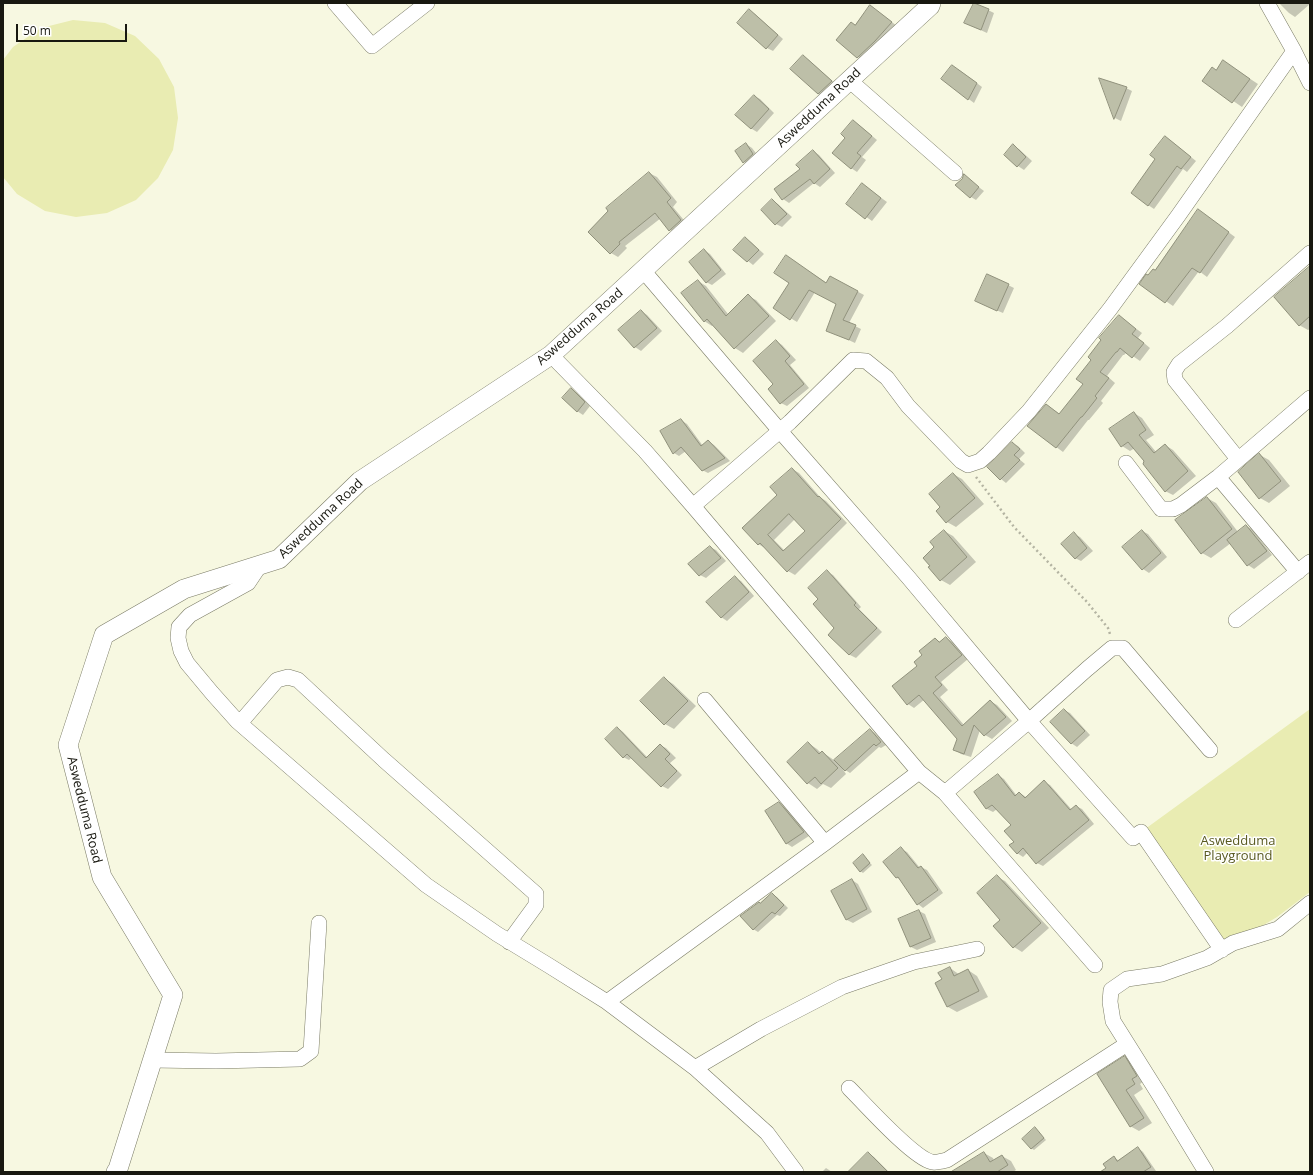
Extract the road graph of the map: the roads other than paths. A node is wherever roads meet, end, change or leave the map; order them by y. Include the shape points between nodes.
1 (335, 3) edge
2 (428, 3) edge
3 (931, 3) edge
4 (1267, 3) edge
5 (1294, 51) junction
6 (850, 80) junction
7 (1310, 83) edge
8 (955, 172) dead end
9 (1310, 253) edge
10 (647, 275) dead end
11 (552, 355) junction
12 (1310, 398) edge
13 (780, 431) junction
14 (1238, 459) junction
15 (1126, 463) dead end
16 (1218, 477) junction
17 (693, 506) junction
18 (1310, 562) edge
19 (260, 565) junction
20 (1298, 572) junction
21 (1236, 620) dead end
22 (705, 700) dead end
23 (1029, 721) junction
24 (240, 723) junction
25 (1210, 750) dead end
26 (919, 772) junction
27 (945, 793) junction
28 (825, 843) junction
29 (1310, 903) edge
30 (319, 923) dead end
31 (509, 942) junction
32 (977, 950) dead end
33 (1222, 950) junction
34 (1095, 966) dead end
35 (607, 1002) junction
36 (1127, 1044) junction
37 (153, 1060) junction
38 (695, 1068) junction
39 (849, 1088) dead end
40 (116, 1172) edge
41 (796, 1172) edge
42 (1206, 1172) edge

1 - 2 street via 372,46
3 - 6 street, Aswedduma Road
4 - 5 street
5 - 7 street
5 - 13 street via 1105,315 1029,411 980,461 968,465 961,461 908,406 887,378 866,361 853,360
6 - 8 street
6 - 11 street, Aswedduma Road
9 - 14 street via 1227,326 1178,364 1174,372 1176,380
10 - 13 street
11 - 17 street via 645,451
11 - 19 street, Aswedduma Road via 360,481 279,560
12 - 14 street
13 - 17 street
13 - 23 street via 908,577
14 - 16 street
15 - 16 street via 1161,509 1173,509 1182,505
16 - 20 street
17 - 26 street
18 - 20 street
19 - 24 street via 248,583 190,615 179,627 178,638 187,663
19 - 37 street, Aswedduma Road via 184,589 104,635 68,745 102,877 173,995
20 - 21 street
22 - 28 street
23 - 25 street via 1112,648 1123,648
23 - 27 street
23 - 33 street via 1133,838 1141,832
24 - 31 street via 426,885
24 - 31 street via 278,680 288,677 298,680 536,894 536,905
26 - 27 street
26 - 28 street
27 - 34 street
28 - 35 street
29 - 33 street via 1278,929 1233,943
30 - 37 street via 310,1051 300,1059
31 - 35 street
32 - 38 street via 914,962 842,987 761,1029
33 - 36 street via 1162,974 1127,979 1111,990 1113,1021
35 - 38 street
36 - 39 street via 948,1160 932,1162 919,1156
36 - 42 street
37 - 40 street, Aswedduma Road
38 - 41 street via 768,1133

